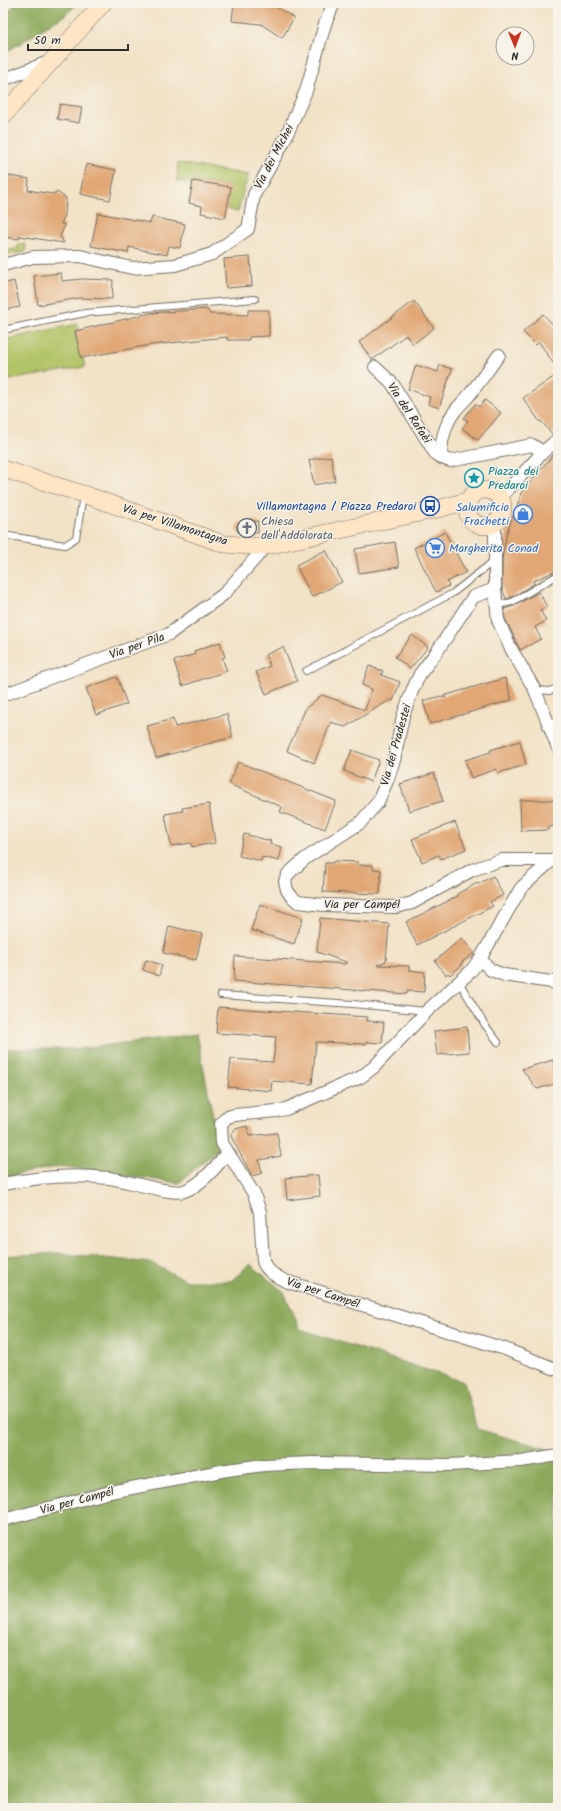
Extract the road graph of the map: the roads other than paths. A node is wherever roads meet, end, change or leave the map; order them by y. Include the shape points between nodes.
1 (103, 3) edge
2 (334, 3) edge
3 (52, 60) junction
4 (3, 80) edge
5 (3, 116) edge
6 (3, 265) edge
7 (255, 299) dead end
8 (3, 330) edge
9 (499, 355) dead end
10 (375, 368) dead end
11 (558, 439) edge
12 (542, 452) junction
13 (442, 458) junction
14 (3, 469) edge
15 (83, 494) junction
16 (500, 498) junction
17 (467, 501) junction
18 (495, 523) junction
19 (3, 535) edge
20 (266, 546) junction
21 (495, 560) junction
22 (558, 575) edge
23 (495, 589) junction
24 (497, 605) junction
25 (306, 672) dead end
26 (558, 687) edge
27 (535, 690) junction
28 (3, 695) edge
29 (556, 734) edge
30 (558, 748) edge
31 (555, 858) edge
32 (287, 890) joint
33 (480, 959) junction
34 (459, 982) junction
35 (558, 983) edge
36 (221, 995) dead end
37 (427, 1011) junction
38 (498, 1042) dead end
39 (227, 1152) junction
40 (3, 1184) edge
41 (558, 1370) edge
42 (558, 1455) edge
43 (3, 1520) edge

1 - 3 street
2 - 6 street, Via dei Michei via 325,24 306,91 284,142 254,195 248,229 212,254 175,265 132,268 80,256 33,257
3 - 4 street
3 - 5 street
7 - 8 lane via 85,313
9 - 13 street, Via del Rafaèi via 454,412 444,437
10 - 13 street, Via del Rafaèi via 392,383 435,453
11 - 12 street
12 - 13 street via 532,445 450,461
12 - 16 street
14 - 15 street, Via per Villamontagna
15 - 19 lane via 76,538 65,545
15 - 20 street, Via per Villamontagna via 224,544
16 - 17 street via 496,493 483,489 476,491
16 - 18 street via 503,507 501,516
17 - 18 street via 468,516 473,522 480,526
17 - 20 street, Via per Villamontagna
18 - 21 street
20 - 28 street, Via per Pila via 224,594 169,634
21 - 23 street
21 - 25 lane via 453,594
22 - 24 lane via 512,602
23 - 24 street
23 - 32 street, Via dei Pradestei via 473,597 420,674 403,716 394,760 378,802 360,823 306,858 288,874 285,881
24 - 27 street via 498,620 506,638
26 - 27 lane via 550,691
27 - 29 street
29 - 30 street
31 - 32 street, Via per Campél via 501,860 472,870 412,904 396,907 298,902
31 - 33 street, Via per Campél via 521,888
33 - 34 street, Via per Campél
33 - 35 street via 491,970 504,975
34 - 37 street, Via per Campél
34 - 38 lane
36 - 37 lane
37 - 39 street, Via per Campél via 406,1031 385,1057 361,1076 276,1111 227,1117 221,1124 222,1144
39 - 40 street via 216,1167 184,1191 88,1176 55,1176
39 - 41 street, Via per Campél via 254,1194 260,1212 264,1266 270,1272 285,1281 505,1349
42 - 43 street, Via per Campél via 521,1461 450,1465 264,1465 211,1472 110,1492

